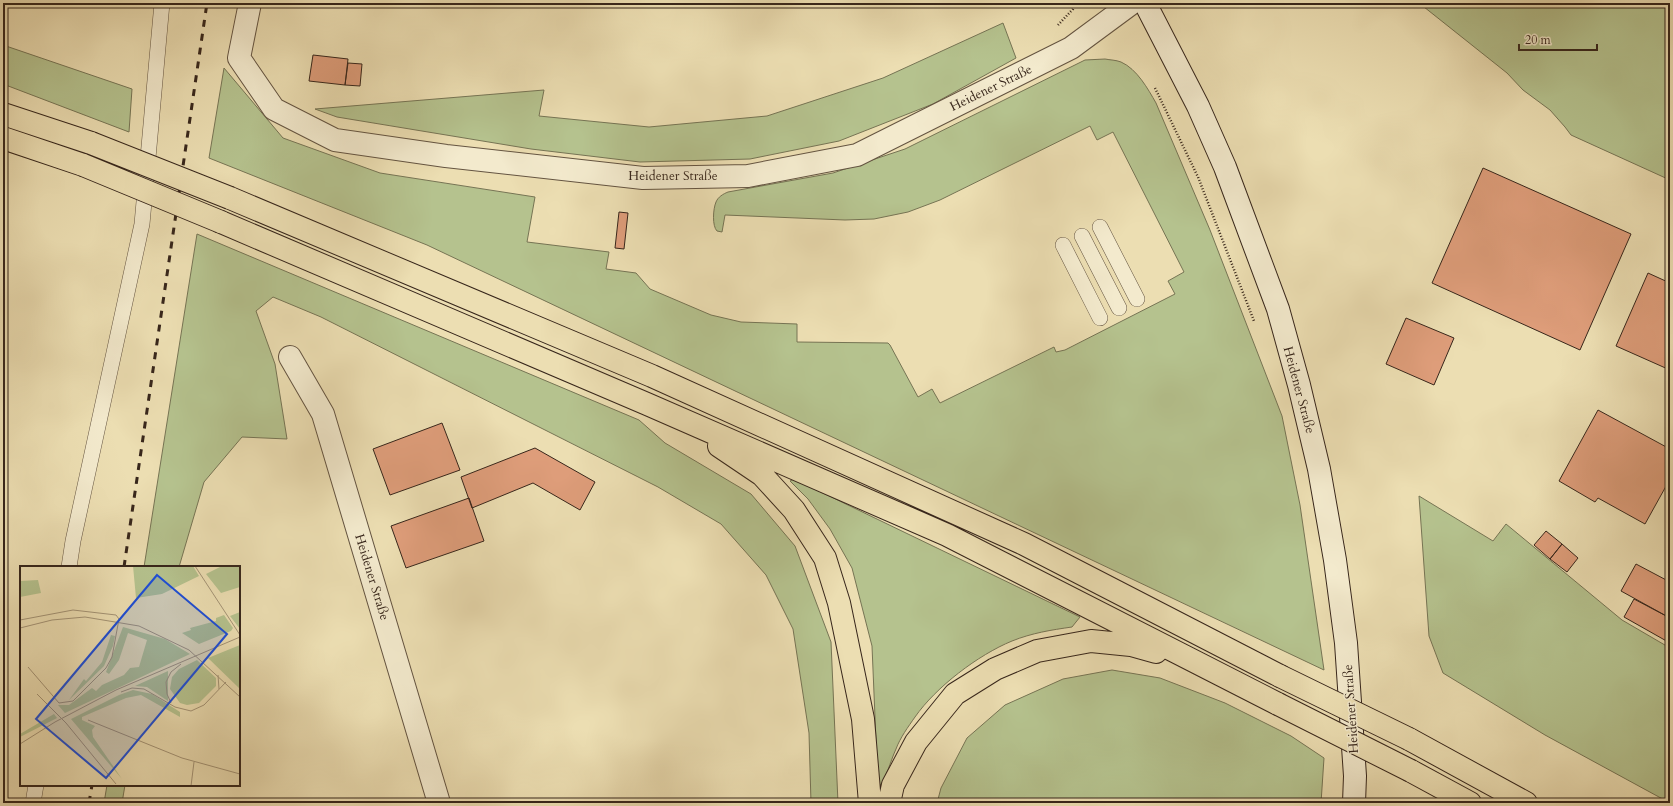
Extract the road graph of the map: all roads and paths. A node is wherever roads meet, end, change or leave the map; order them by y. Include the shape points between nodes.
1 (162, 3) edge
2 (250, 3) edge
3 (1132, 3) edge
4 (1145, 3) edge
5 (1154, 88) dead end
6 (3, 114) edge
7 (3, 138) edge
8 (1100, 227) dead end
9 (1082, 236) dead end
10 (1063, 246) dead end
11 (1137, 299) dead end
12 (1119, 308) dead end
13 (1100, 318) dead end
14 (1256, 325) dead end
15 (290, 357) dead end
16 (647, 404) junction
17 (69, 566) edge
18 (1278, 704) junction
19 (36, 786) edge
20 (34, 803) edge
21 (439, 803) edge
22 (870, 803) edge
23 (890, 803) edge
24 (1354, 803) edge
25 (1470, 803) edge
26 (1526, 803) edge

1 - 17 lane via 142,224 82,496
2 - 3 street, Heidener Straße via 239,58 274,109 335,140 446,156 643,178 748,176 857,155 1071,48
4 - 24 street, Heidener Straße via 1226,167 1278,309 1320,469 1346,643 1355,776
5 - 14 path via 1198,177
6 - 26 highway, bridge via 91,143 230,198 652,376 1024,544 1409,740
7 - 16 highway, bridge via 82,165 221,222
8 - 11 lane
9 - 12 lane
10 - 13 lane
15 - 21 street, Heidener Straße via 323,414
16 - 18 highway via 947,535
16 - 22 highway via 724,449 762,476 794,510 825,558 840,603 863,720
18 - 23 highway via 1179,658 1131,645 1090,641 1036,651 995,669 955,694 916,742 893,785
18 - 25 highway, bridge
19 - 20 lane

